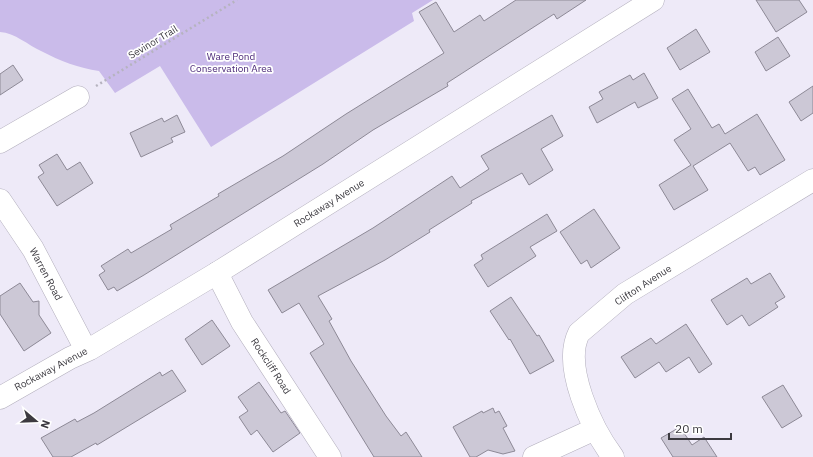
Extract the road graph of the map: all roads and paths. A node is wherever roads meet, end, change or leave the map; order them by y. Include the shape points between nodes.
1 (237, 0) edge
2 (653, 0) edge
3 (78, 97) joint
4 (0, 142) edge
5 (813, 180) edge
6 (0, 200) edge
7 (218, 273) junction
8 (86, 350) junction
9 (0, 398) edge
10 (595, 429) junction
11 (330, 457) edge
12 (534, 457) edge
13 (613, 457) edge

1 - 3 path, Sevinor Trail
2 - 7 street, Rockaway Avenue
3 - 4 street
5 - 10 street, Clifton Avenue via 626,294 579,333 575,342 580,394
6 - 8 street, Warren Road via 33,249
7 - 8 street, Rockaway Avenue
7 - 11 street, Rockcliff Road via 242,322
8 - 9 street, Rockaway Avenue
10 - 12 street
10 - 13 street, Clifton Avenue

